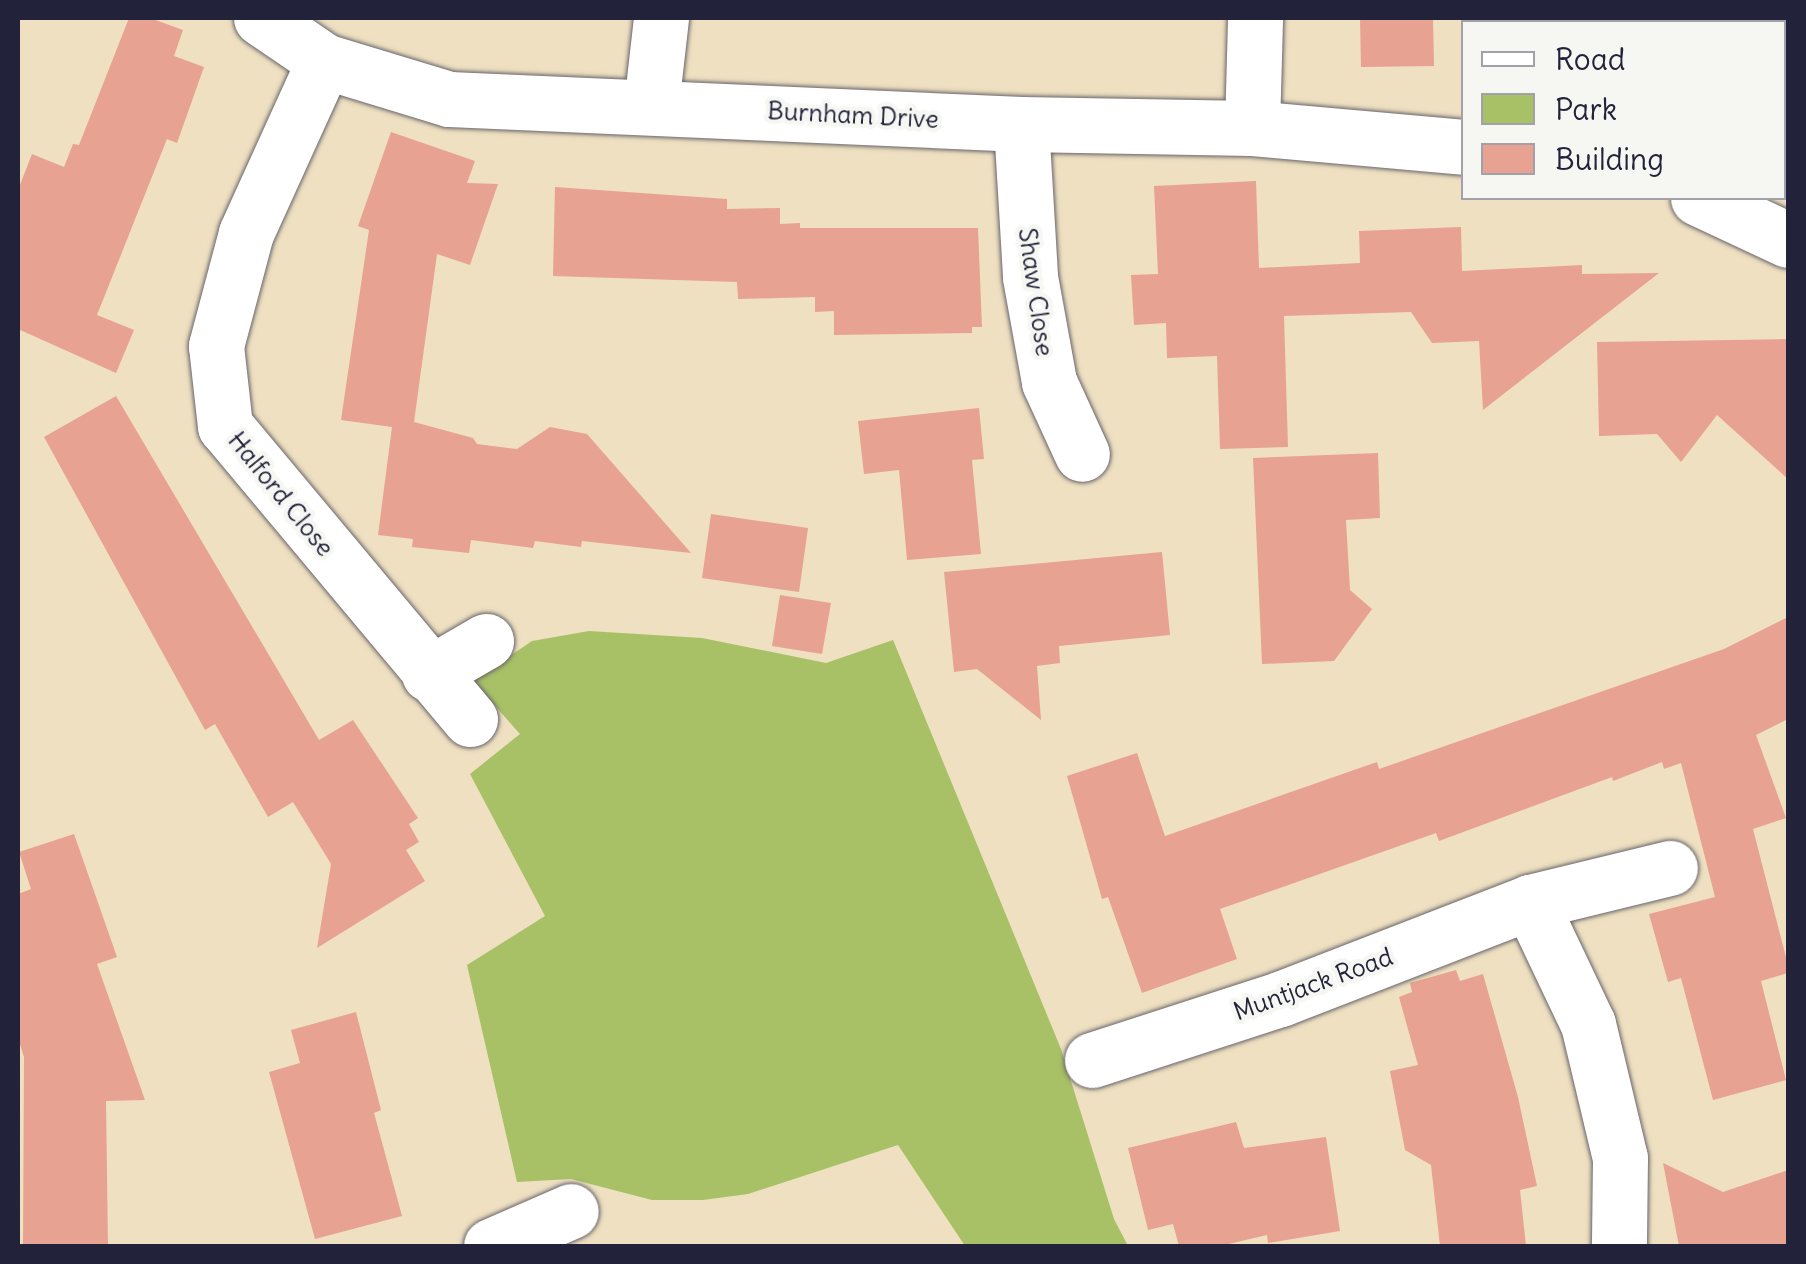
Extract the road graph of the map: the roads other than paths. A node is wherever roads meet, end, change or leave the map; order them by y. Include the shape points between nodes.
1 (261, 18) edge
2 (660, 18) edge
3 (1255, 18) edge
4 (324, 61) junction
5 (651, 106) junction
6 (1021, 124) junction
7 (1252, 128) junction
8 (1461, 147) edge
9 (1702, 200) edge
10 (1788, 240) edge
11 (1082, 454) dead end
12 (486, 641) dead end
13 (429, 674) junction
14 (470, 719) dead end
15 (1670, 868) dead end
16 (1530, 902) junction
17 (1092, 1060) dead end
18 (571, 1211) dead end
19 (491, 1246) edge
20 (1620, 1246) edge

1 - 4 street, Burnham Drive
2 - 5 street
3 - 7 street
4 - 5 street, Burnham Drive via 449,99
4 - 13 street, Halford Close via 246,233 216,346 225,426
5 - 6 street, Burnham Drive
6 - 7 street, Burnham Drive
6 - 11 street, Shaw Close via 1036,312 1049,382
7 - 8 street, Burnham Drive
9 - 10 street
12 - 13 street
13 - 14 street, Halford Close
15 - 16 street, Muntjack Road
16 - 17 street, Muntjack Road via 1280,999
16 - 20 street via 1588,1024 1620,1158
18 - 19 street

